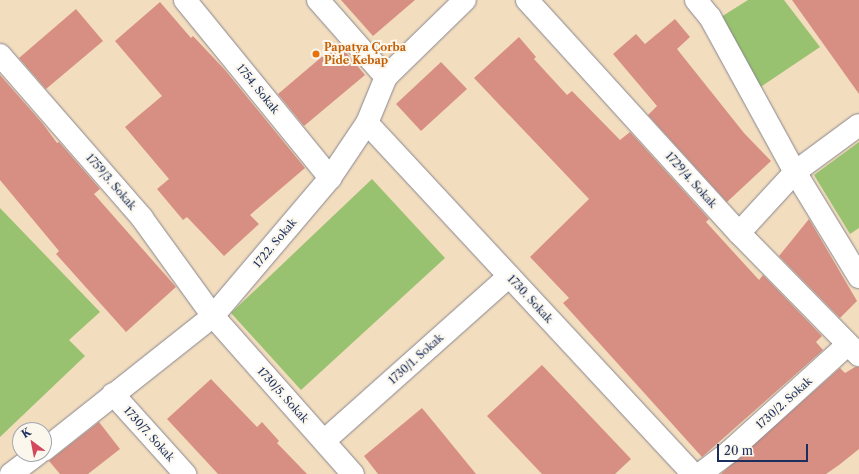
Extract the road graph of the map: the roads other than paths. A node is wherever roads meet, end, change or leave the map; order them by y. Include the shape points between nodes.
1 (185, 0) edge
2 (318, 0) edge
3 (465, 0) edge
4 (527, 0) edge
5 (696, 0) edge
6 (0, 55) edge
7 (386, 77) junction
8 (367, 123) junction
9 (859, 125) edge
10 (796, 172) junction
11 (330, 178) junction
12 (739, 233) junction
13 (509, 276) junction
14 (859, 277) edge
15 (213, 316) junction
16 (853, 350) edge
17 (112, 394) junction
18 (324, 441) junction
19 (52, 443) edge
20 (185, 474) edge
21 (353, 474) edge
22 (694, 474) edge
23 (700, 474) edge

1 - 11 street, 1754. Sokak
2 - 7 street
3 - 7 street, 1722. Sokak
4 - 12 street, 1729/4. Sokak
5 - 10 street via 710,17
6 - 15 street, 1759/3. Sokak via 142,218
7 - 8 street, 1722. Sokak
8 - 11 street, 1722. Sokak
8 - 13 street, 1730. Sokak
9 - 10 street
10 - 12 street
10 - 14 street
11 - 15 street, 1722. Sokak
12 - 16 street, 1729/4. Sokak
13 - 18 street, 1730/1. Sokak
13 - 22 street, 1730. Sokak
15 - 17 street, 1722. Sokak
15 - 18 street, 1730/5. Sokak
16 - 23 street, 1730/2. Sokak
17 - 19 street, 1722. Sokak
17 - 20 street, 1730/7. Sokak
18 - 21 street, 1730/5. Sokak

